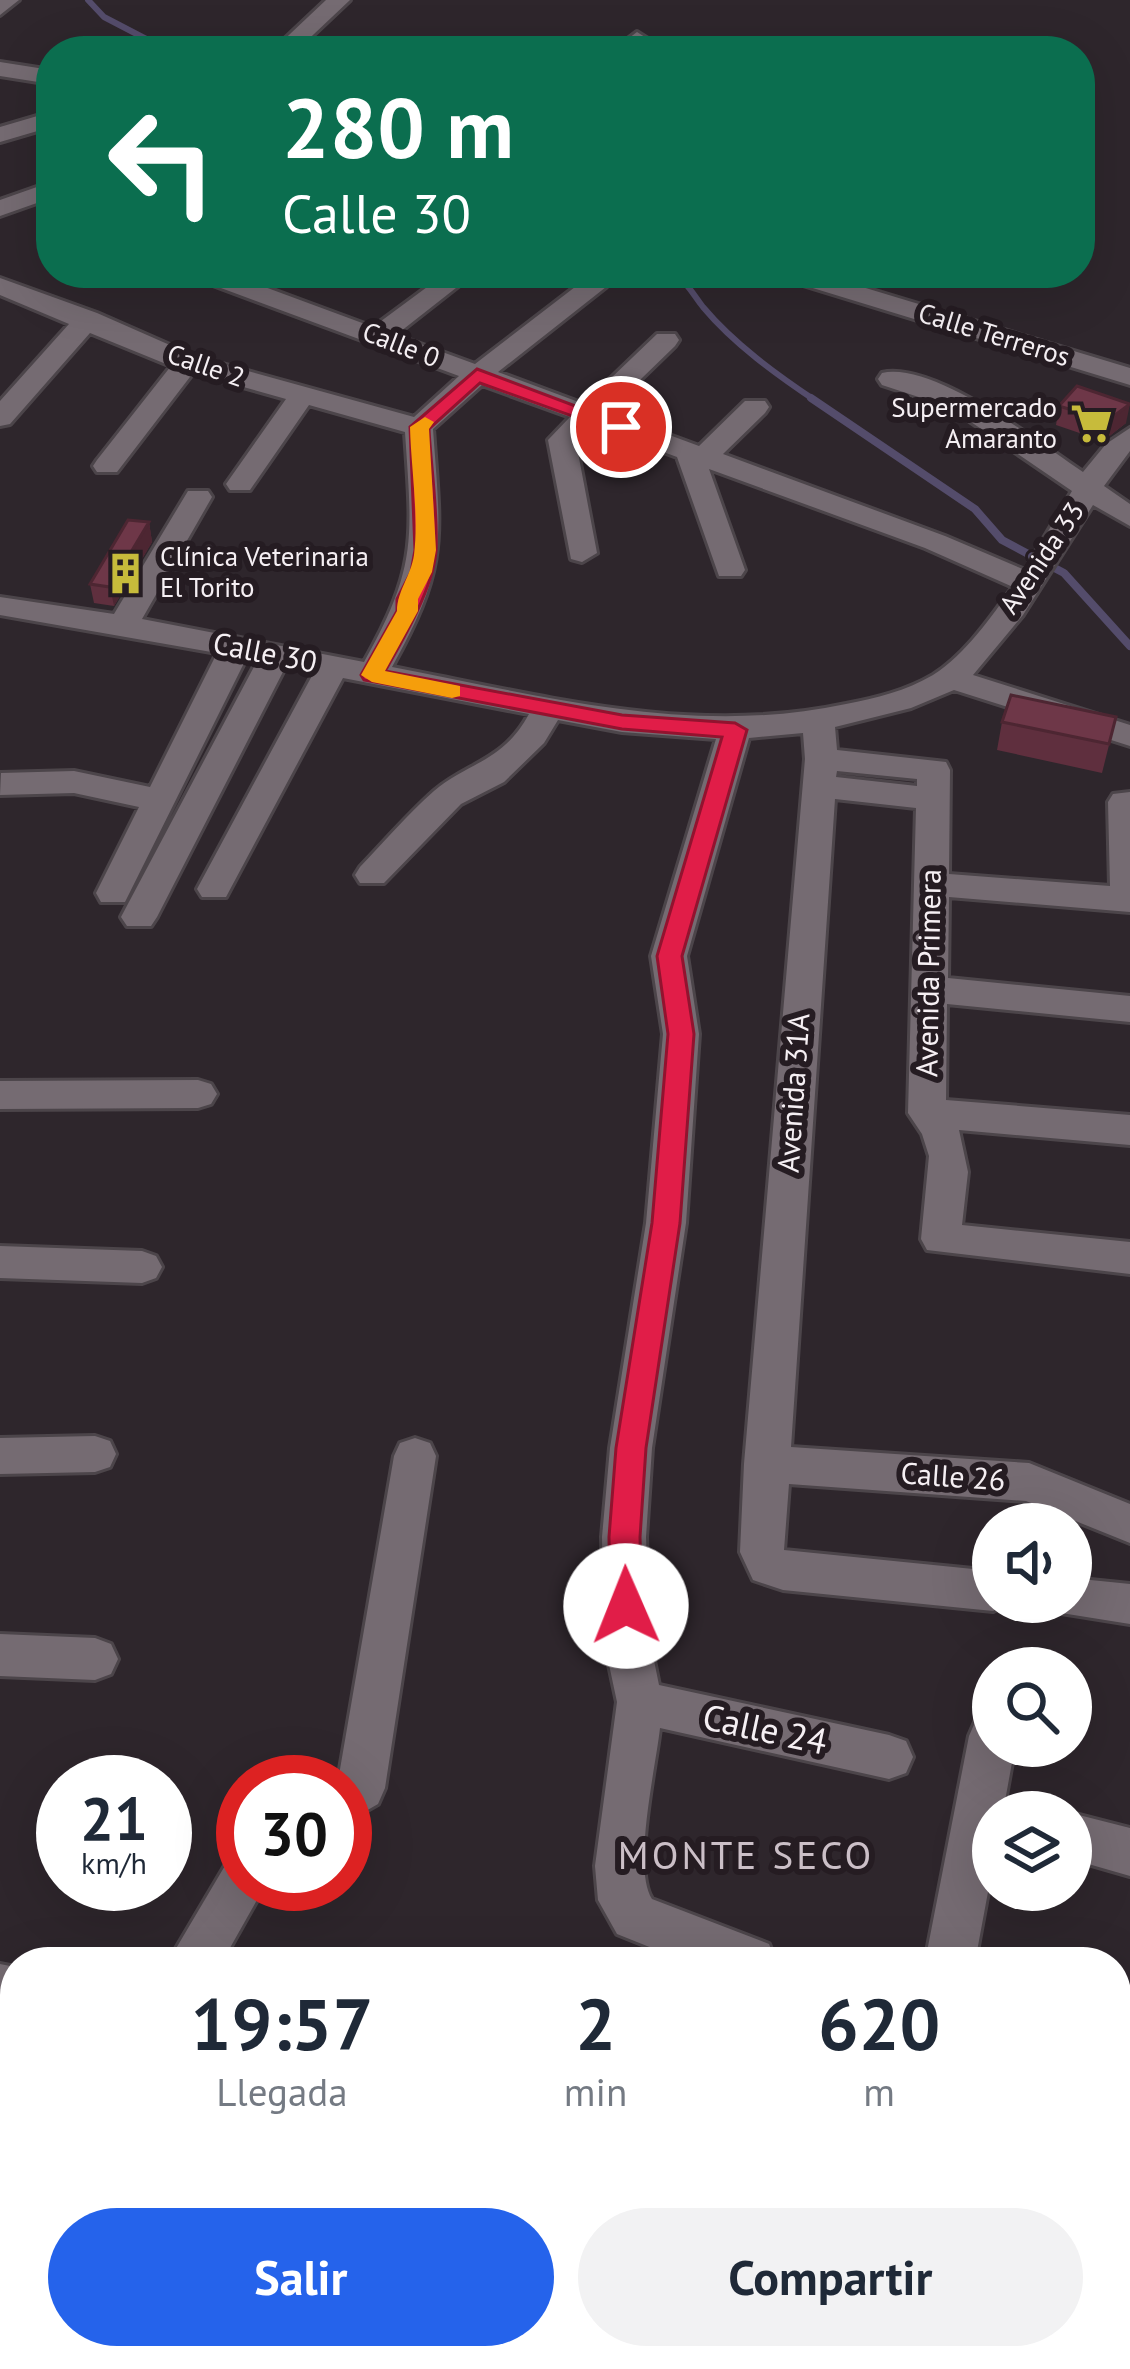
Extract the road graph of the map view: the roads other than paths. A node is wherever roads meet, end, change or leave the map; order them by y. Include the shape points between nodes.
1 (8, 0) edge
2 (339, 0) edge
3 (0, 8) edge
4 (299, 36) edge
5 (0, 69) edge
6 (36, 75) edge
7 (36, 124) edge
8 (0, 135) edge
9 (36, 195) edge
10 (8, 206) edge
11 (0, 286) edge
12 (268, 288) edge
13 (442, 288) edge
14 (589, 288) edge
15 (838, 288) edge
16 (88, 319) junction
17 (379, 335) junction
18 (667, 340) dead end
19 (187, 363) junction
20 (477, 375) junction
21 (1130, 377) edge
22 (892, 379) dead end
23 (302, 397) junction
24 (755, 407) dead end
25 (587, 414) junction
26 (0, 418) edge
27 (419, 427) junction
28 (1128, 436) edge
29 (697, 454) junction
30 (107, 466) dead end
31 (240, 484) dead end
32 (1088, 488) junction
33 (198, 497) dead end
34 (1130, 517) edge
35 (582, 553) dead end
36 (1040, 569) junction
37 (730, 571) dead end
38 (0, 605) edge
39 (123, 625) junction
40 (236, 646) junction
41 (276, 655) junction
42 (352, 670) junction
43 (950, 678) junction
44 (547, 710) junction
45 (735, 730) junction
46 (1130, 736) edge
47 (819, 756) junction
48 (1, 784) edge
49 (160, 800) junction
50 (1124, 802) dead end
51 (372, 875) dead end
52 (931, 884) junction
53 (214, 889) dead end
54 (113, 893) dead end
55 (1129, 900) edge
56 (140, 917) dead end
57 (929, 989) junction
58 (1130, 1009) edge
59 (198, 1094) dead end
60 (0, 1095) edge
61 (927, 1113) junction
62 (1130, 1130) edge
63 (1130, 1258) edge
64 (0, 1262) edge
65 (142, 1267) dead end
66 (95, 1454) dead end
67 (0, 1456) edge
68 (415, 1456) dead end
69 (766, 1464) junction
70 (1130, 1524) edge
71 (972, 1589) edge
72 (1092, 1600) edge
73 (1130, 1604) edge
74 (0, 1655) edge
75 (94, 1659) dead end
76 (640, 1702) junction
77 (366, 1755) edge
78 (890, 1757) dead end
79 (1092, 1842) edge
80 (1130, 1852) edge
81 (972, 1871) edge
82 (224, 1911) edge
83 (202, 1947) edge
84 (712, 1947) edge
85 (954, 1947) edge

1 - 3 street
2 - 4 street
5 - 6 street
7 - 8 street
9 - 10 street
11 - 16 street, Calle 2
12 - 17 street, Calle 0
13 - 17 street
14 - 20 street
15 - 21 street, Calle Terreros
16 - 19 street, Calle 2
16 - 26 street
17 - 20 street, Calle 0
18 - 25 street
19 - 23 street, Calle 2
19 - 30 street
20 - 25 street, Calle 0
20 - 27 street
22 - 32 street via 958,401
23 - 27 street, Calle 2
23 - 31 street
24 - 29 street
25 - 29 street, Calle 0
25 - 35 street via 562,440
27 - 42 street via 422,572 408,611
28 - 32 street, Avenida 33
29 - 36 street, Calle 0 via 935,542
29 - 37 street
32 - 34 street
32 - 36 street, Avenida 33
33 - 39 street
36 - 43 street, Avenida 33
38 - 39 street, Calle 30
39 - 40 street, Calle 30
40 - 41 street, Calle 30
40 - 49 street
41 - 42 street, Calle 30
41 - 56 street
42 - 44 street, Calle 30
42 - 53 street
43 - 46 street
43 - 47 street, Calle 30 via 896,703
44 - 45 street, Calle 30
44 - 51 street via 533,736 493,774 449,796
45 - 47 street, Calle 30
45 - 76 street via 669,956 681,1034 666,1223 624,1537 627,1641
47 - 52 street, Avenida Primera via 933,784
47 - 69 street, Avenida 31A
48 - 49 street via 74,782
49 - 54 street
50 - 55 street
52 - 55 street
52 - 57 street, Avenida Primera
57 - 58 street
57 - 61 street, Avenida Primera
59 - 60 street
61 - 62 street
61 - 63 street, Avenida Primera via 946,1131 949,1151 941,1239
64 - 65 street
66 - 67 street
68 - 77 street
69 - 70 street, Calle 26 via 1029,1483
69 - 71 street, Avenida 31A via 762,1552 769,1566
72 - 73 street
74 - 75 street
76 - 78 street, Calle 24
76 - 84 street via 619,1866 622,1900 635,1917
79 - 80 street
81 - 85 street
82 - 83 street

